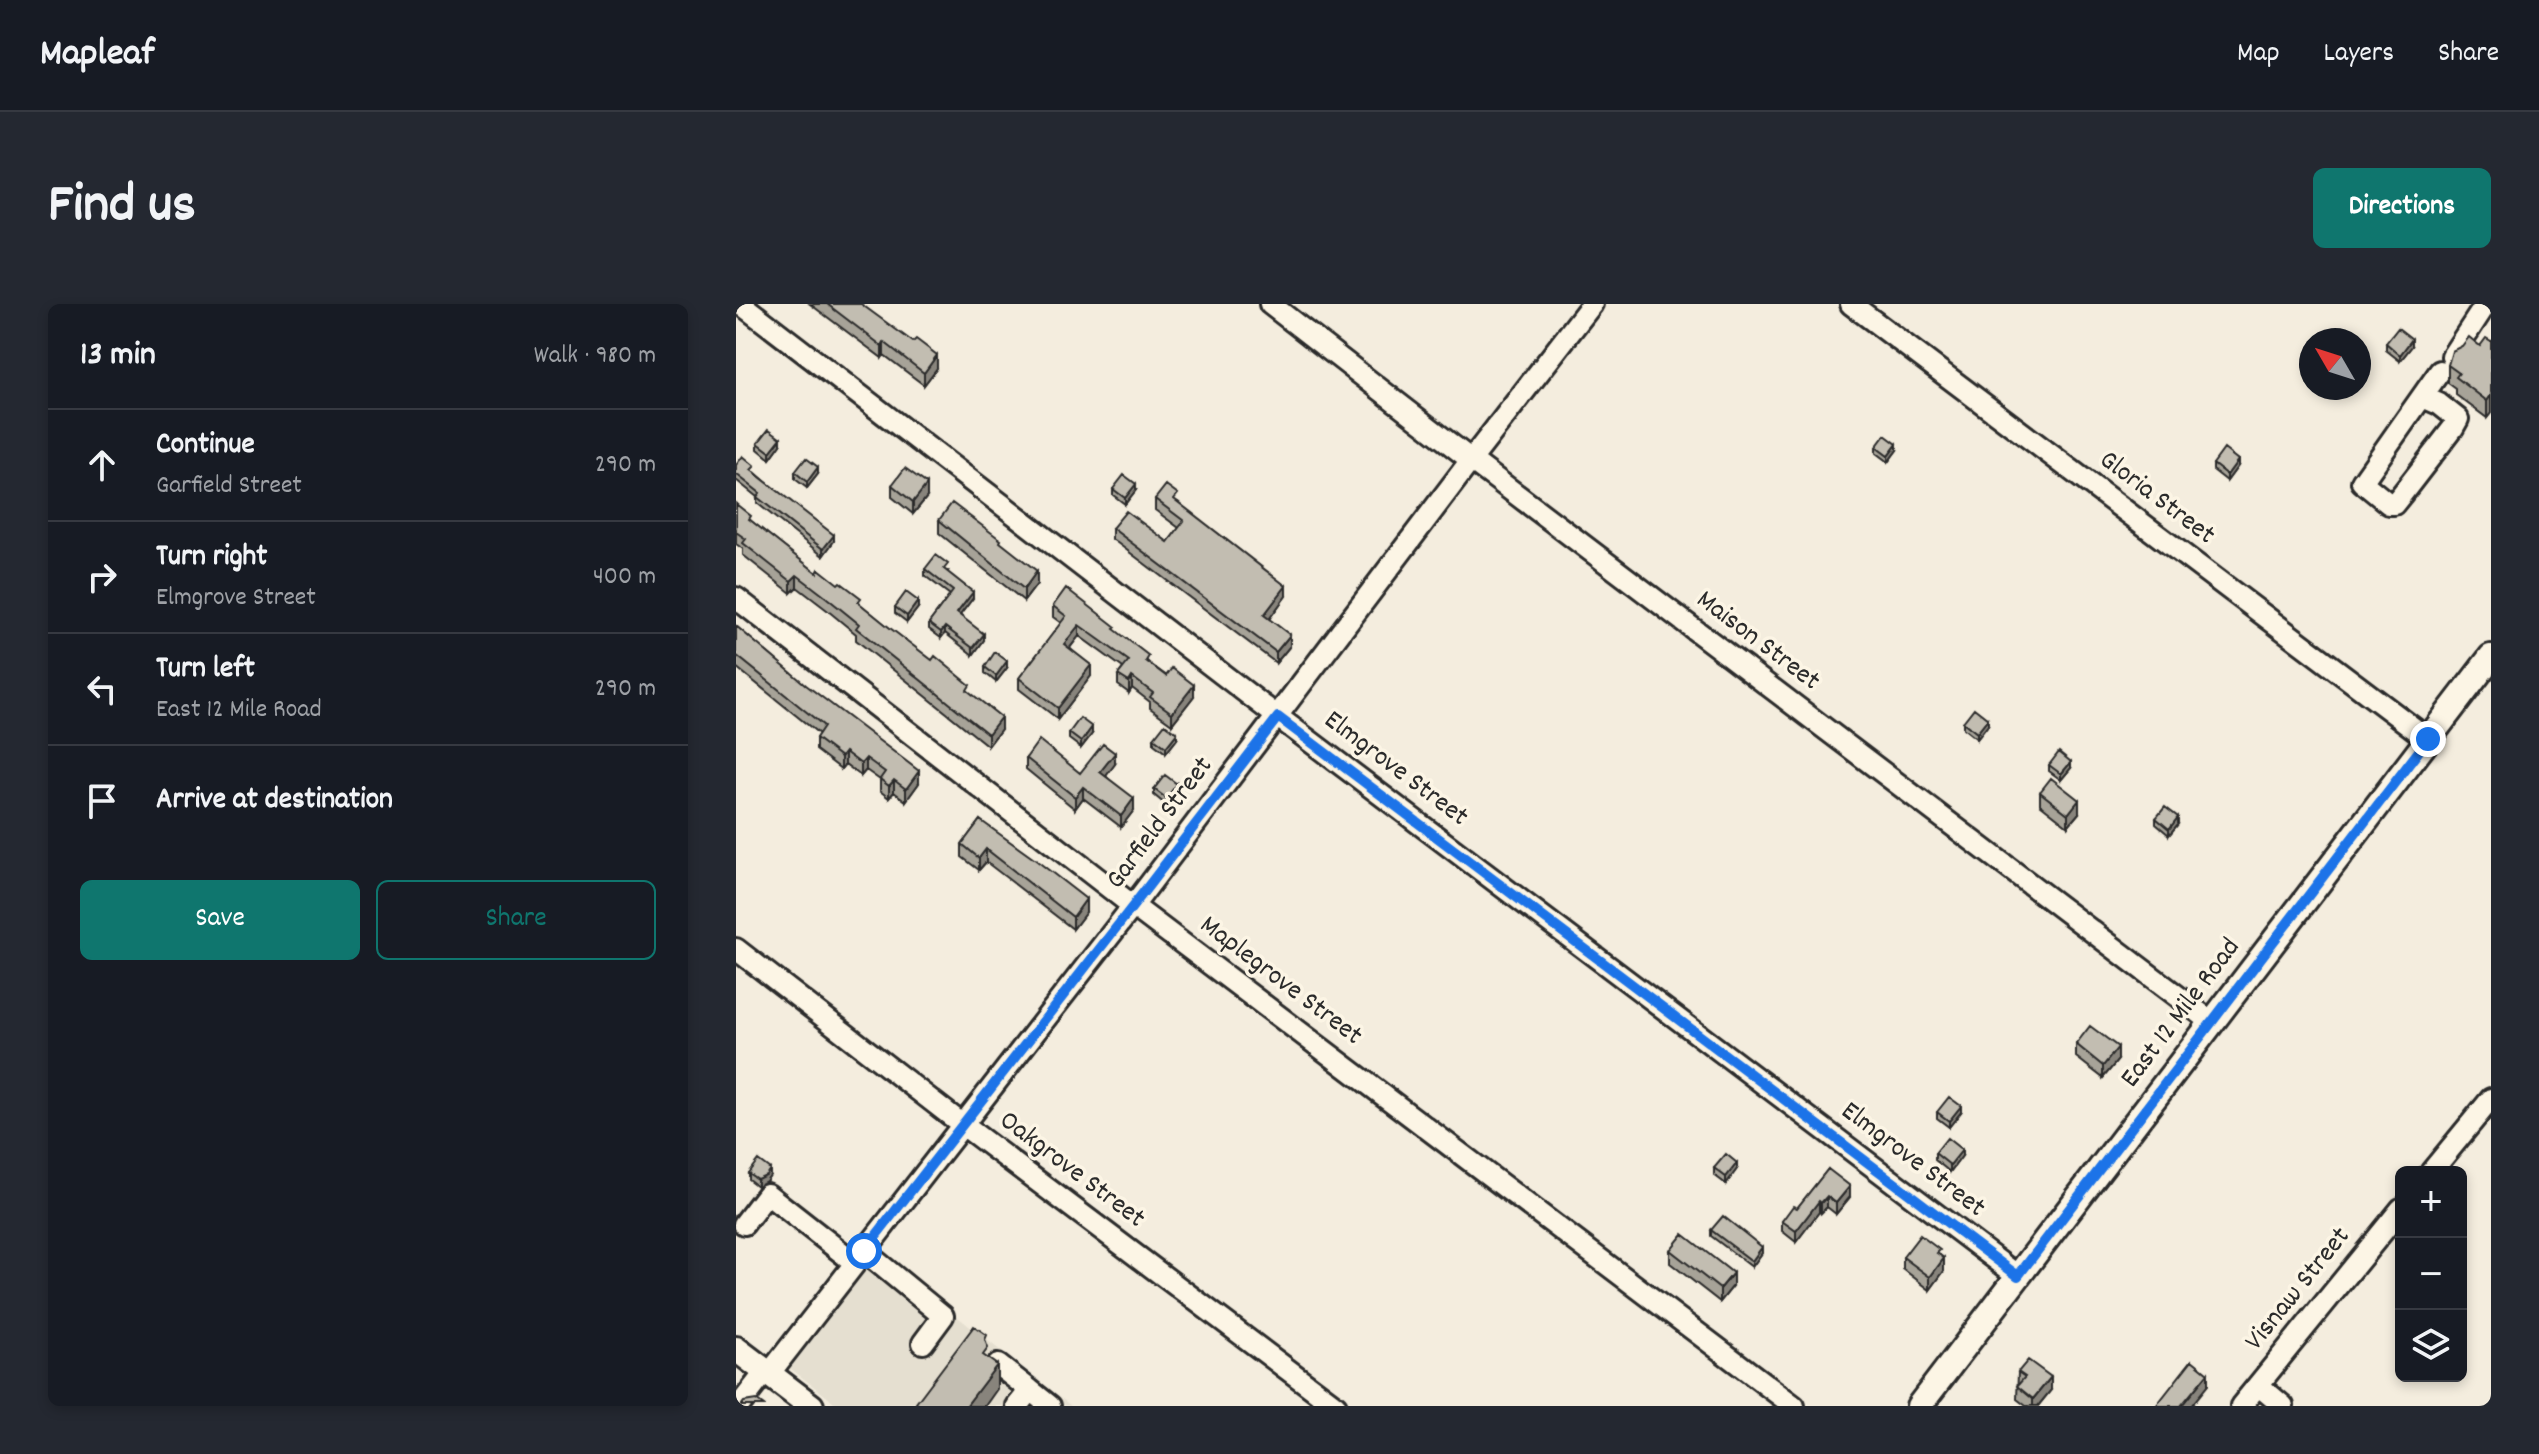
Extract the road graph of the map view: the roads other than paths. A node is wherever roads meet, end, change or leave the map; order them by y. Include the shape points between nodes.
1 (741, 304) edge
2 (1270, 304) edge
3 (1592, 304) edge
4 (1851, 304) edge
5 (2486, 304) edge
6 (2423, 397) junction
7 (1471, 460) junction
8 (736, 598) edge
9 (2491, 657) edge
10 (1278, 717) junction
11 (2428, 739) junction
12 (1133, 906) junction
13 (736, 949) edge
14 (2213, 1023) junction
15 (2491, 1099) edge
16 (963, 1125) junction
17 (2436, 1166) edge
18 (2395, 1216) edge
19 (744, 1224) dead end
20 (860, 1257) junction
21 (2018, 1276) junction
22 (923, 1343) dead end
23 (736, 1349) edge
24 (998, 1365) edge
25 (767, 1373) junction
26 (2258, 1385) junction
27 (1023, 1398) edge
28 (739, 1406) edge
29 (811, 1406) edge
30 (1050, 1406) edge
31 (1336, 1406) edge
32 (1794, 1406) edge
33 (1919, 1406) edge
34 (2241, 1406) edge
35 (2283, 1406) edge

1 - 10 street, Elmgrove Street
2 - 7 street, Maison Street
3 - 7 street, Garfield Street
4 - 11 street, Gloria Street
5 - 6 street
6 - 6 street via 2362,482 2389,504 2458,419
7 - 10 street, Garfield Street
7 - 14 street, Maison Street
8 - 12 street, Maplegrove Street
9 - 11 main road, East 12 Mile Road
10 - 12 street, Garfield Street
10 - 21 street, Elmgrove Street
11 - 14 main road, East 12 Mile Road
12 - 16 street, Garfield Street
12 - 32 street, Maplegrove Street
13 - 16 street, Oakgrove Street
14 - 21 main road, East 12 Mile Road
15 - 17 street
16 - 20 street, Garfield Street
16 - 31 street, Oakgrove Street
18 - 26 street, Visnaw Street
19 - 20 street via 767,1194
20 - 22 street via 943,1316
20 - 25 street, Garfield Street
21 - 33 main road, East 12 Mile Road
23 - 25 main road
24 - 27 street
25 - 28 street, Garfield Street
25 - 29 main road
26 - 34 street, Visnaw Street
26 - 35 street
27 - 30 street

